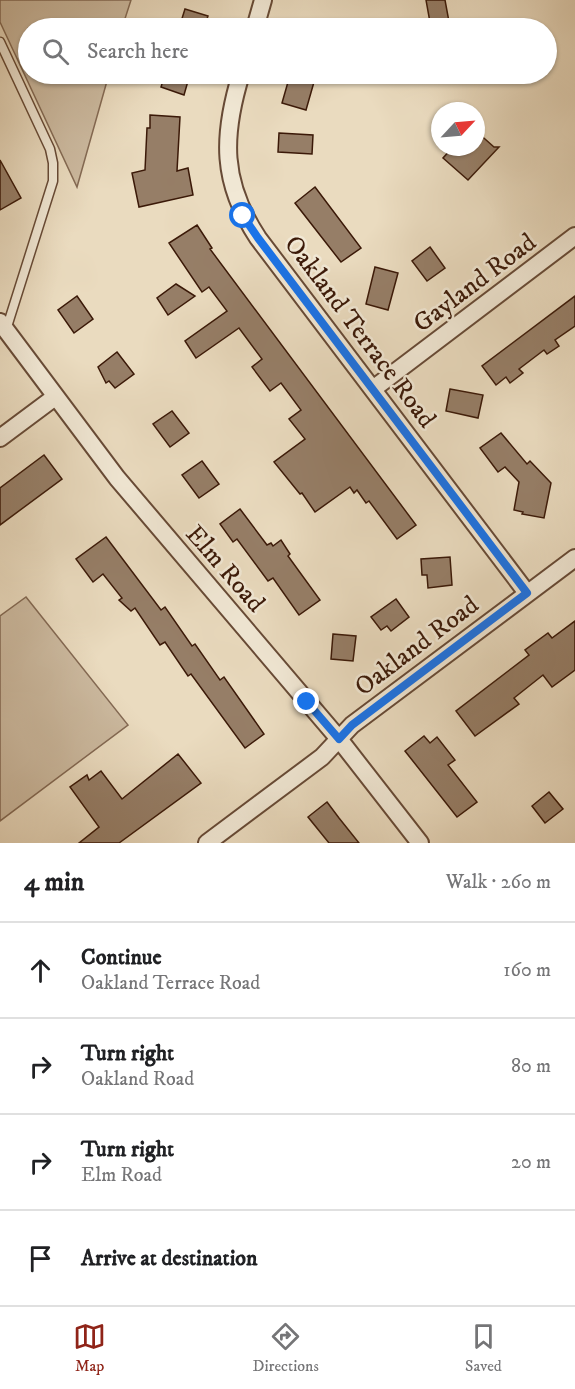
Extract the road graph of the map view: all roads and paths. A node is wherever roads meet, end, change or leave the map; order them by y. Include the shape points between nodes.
1 (263, 0) edge
2 (258, 18) edge
3 (0, 42) edge
4 (18, 81) edge
5 (20, 84) edge
6 (238, 84) edge
7 (575, 236) edge
8 (3, 326) edge
9 (373, 389) junction
10 (55, 397) junction
11 (0, 438) edge
12 (575, 558) edge
13 (527, 593) junction
14 (339, 739) junction
15 (207, 843) edge
16 (420, 843) edge

1 - 2 street
3 - 4 lane
5 - 8 lane via 50,149 53,181
6 - 9 street, Oakland Terrace Road via 227,156 243,216
7 - 9 street, Gayland Road
8 - 10 street, Elm Road
9 - 13 street, Oakland Terrace Road
10 - 11 street
10 - 14 street, Elm Road via 167,539
12 - 13 street, Oakland Road
13 - 14 street, Oakland Road via 352,725
14 - 15 street, Oakland Road via 322,757
14 - 16 street, Elm Road

